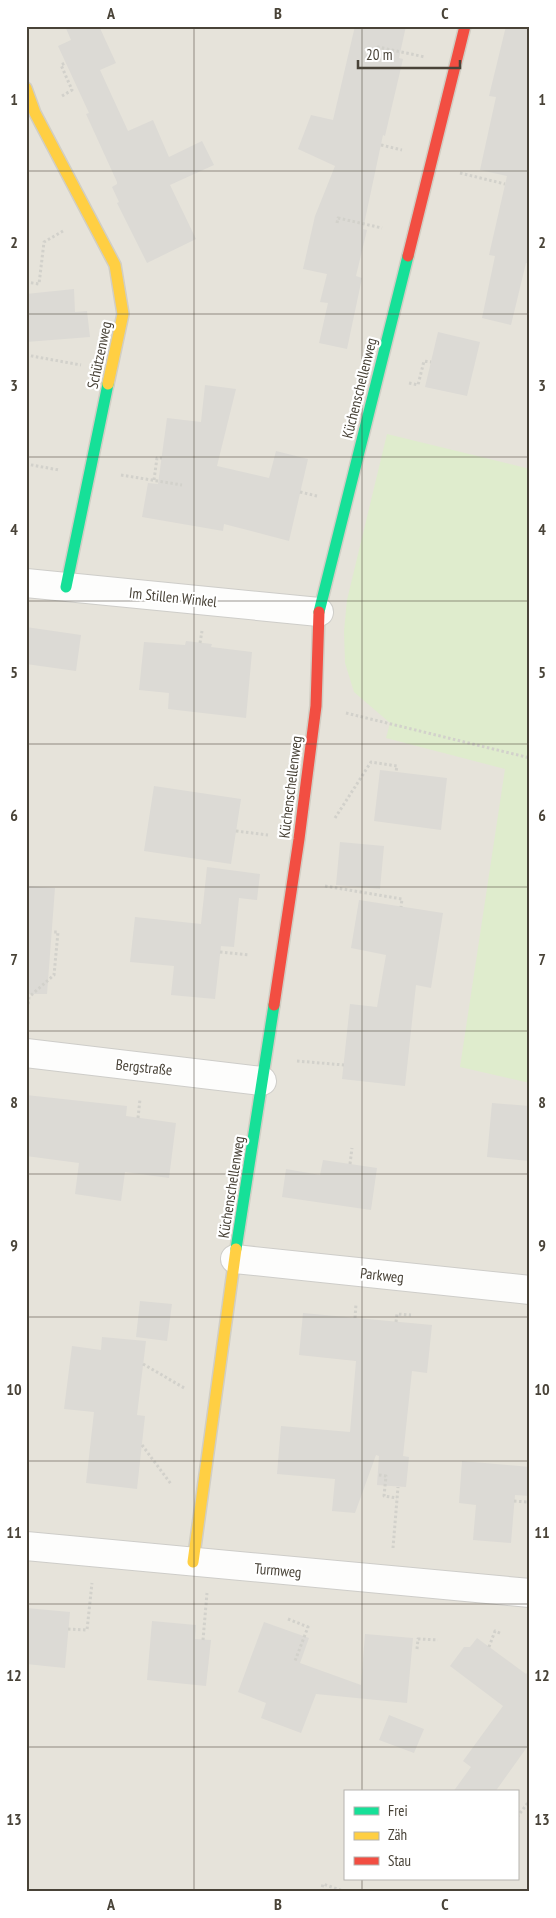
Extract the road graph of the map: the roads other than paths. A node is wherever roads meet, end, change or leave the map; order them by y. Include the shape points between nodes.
1 (465, 26) edge
2 (26, 88) edge
3 (26, 583) edge
4 (66, 587) junction
5 (319, 612) junction
6 (26, 1053) edge
7 (264, 1069) junction
8 (235, 1259) junction
9 (530, 1290) edge
10 (26, 1546) edge
11 (202, 1563) junction
12 (530, 1593) edge

1 - 5 street, Küchenschellenweg
2 - 4 street, Schützenweg via 35,113 115,265 123,314
3 - 4 street, Im Stillen Winkel
4 - 5 street, Im Stillen Winkel
5 - 7 street, Küchenschellenweg via 316,706
6 - 7 street, Bergstraße
7 - 8 street, Küchenschellenweg
8 - 9 street, Parkweg
8 - 11 street, Küchenschellenweg via 203,1489
10 - 11 street, Turmweg
11 - 12 street, Turmweg

